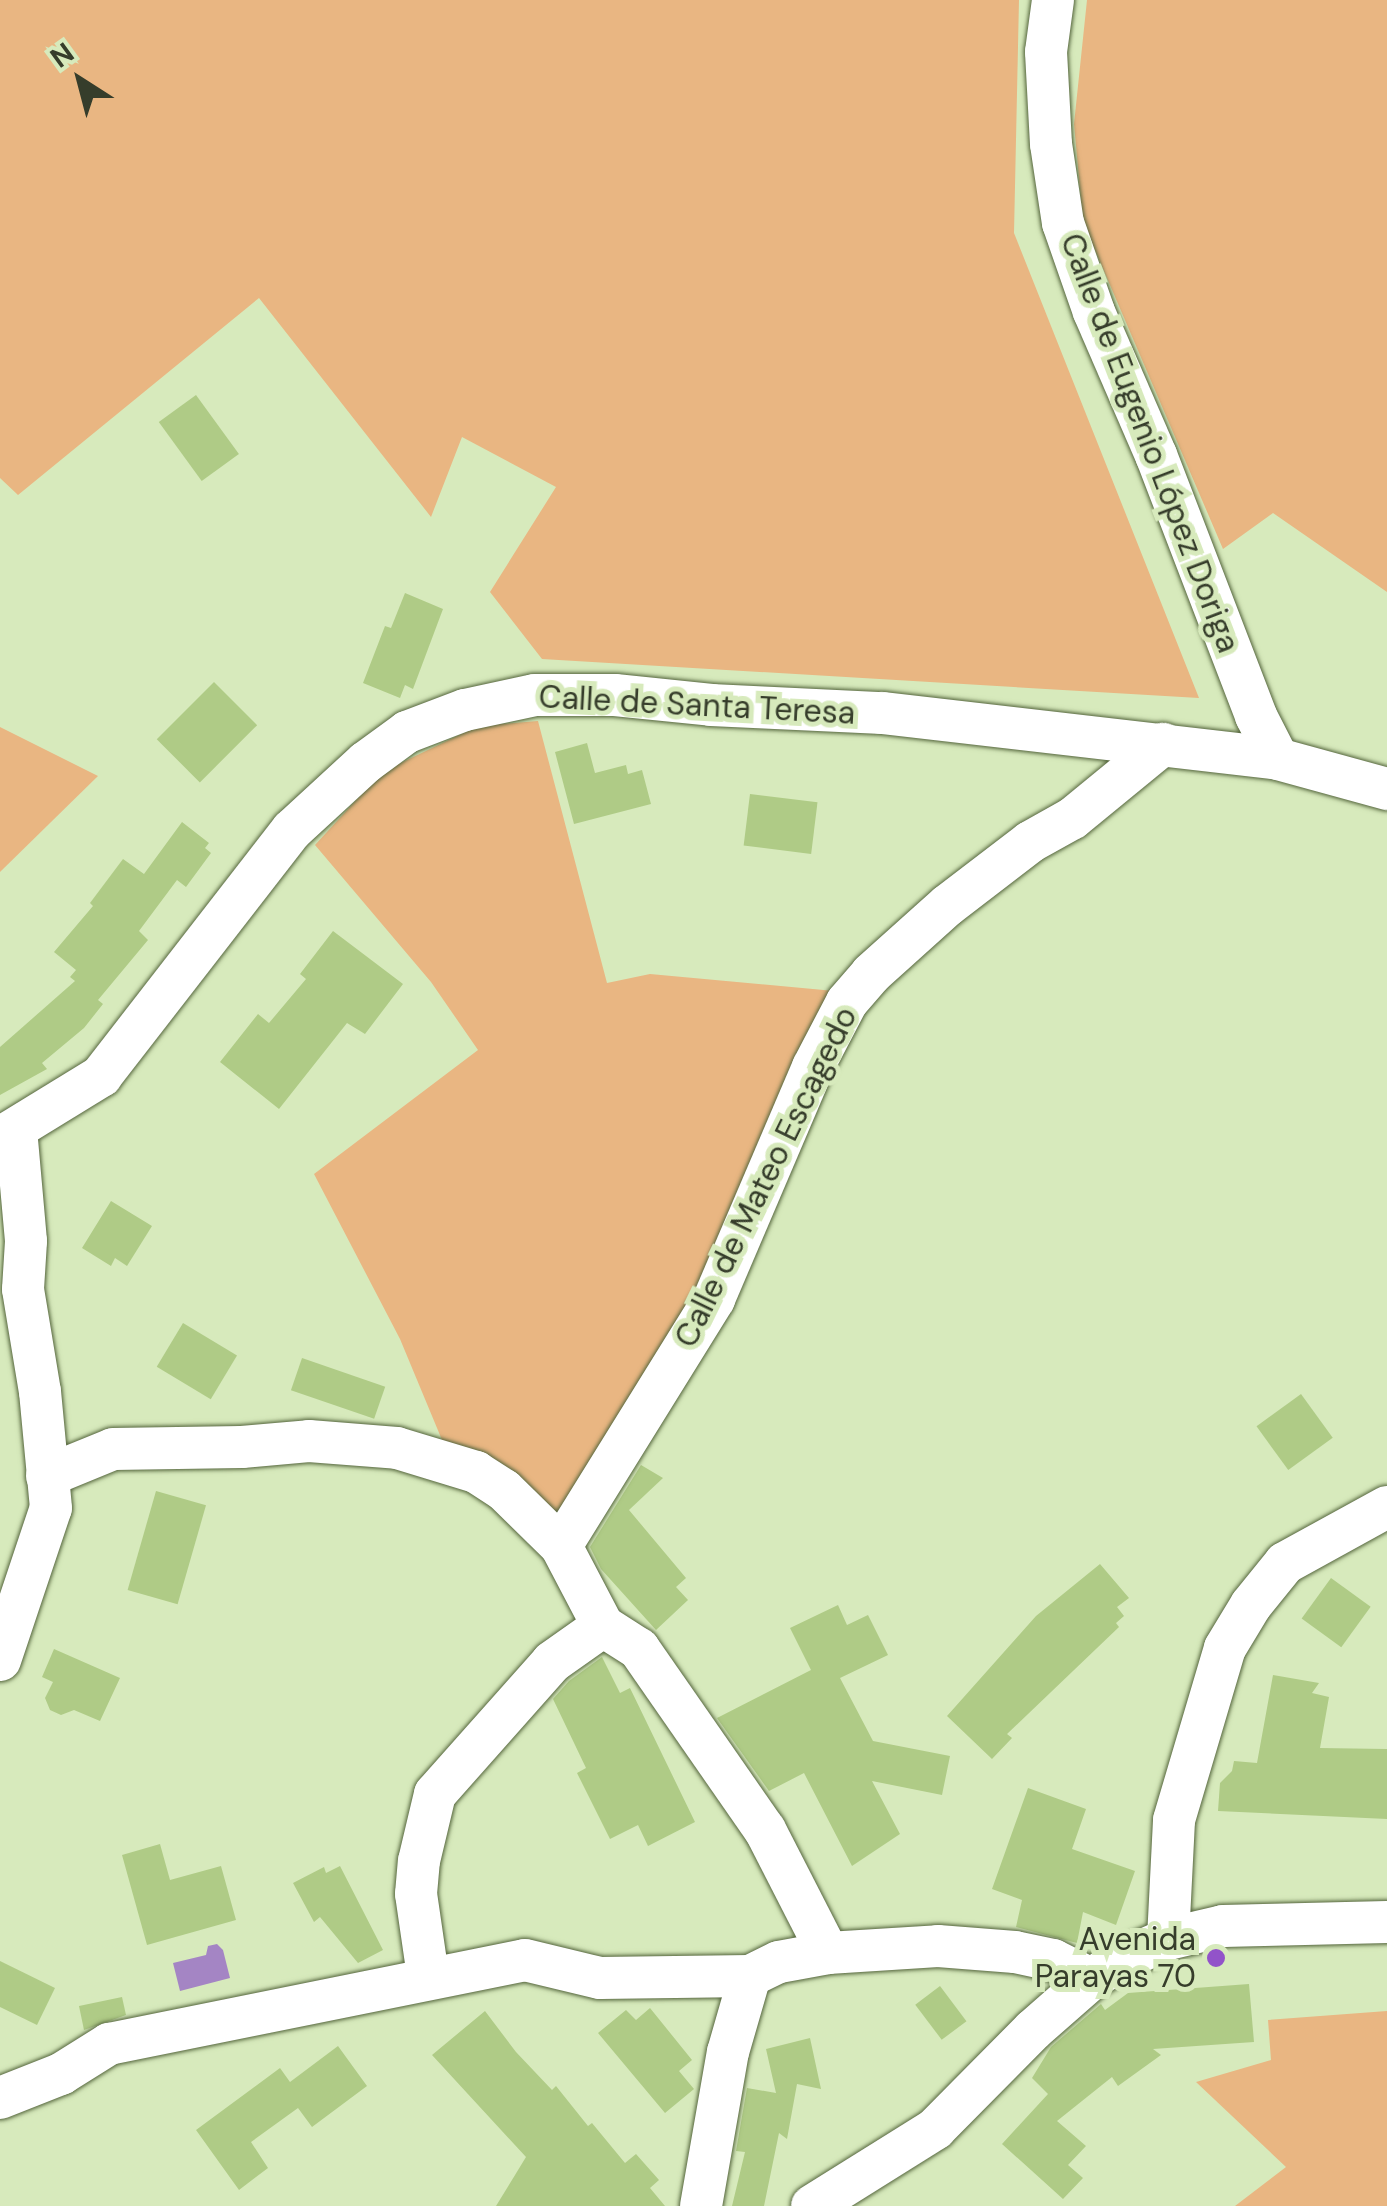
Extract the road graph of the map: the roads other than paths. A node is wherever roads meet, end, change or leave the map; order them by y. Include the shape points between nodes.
1 (1054, 0) edge
2 (1163, 744) junction
3 (1278, 758) junction
4 (1387, 789) edge
5 (8, 1134) edge
6 (46, 1476) junction
7 (1387, 1507) edge
8 (561, 1546) junction
9 (603, 1626) junction
10 (0, 1660) edge
11 (1387, 1922) edge
12 (1168, 1939) junction
13 (828, 1953) junction
14 (428, 1976) junction
15 (750, 1976) junction
16 (1091, 1978) junction
17 (0, 2098) edge
18 (702, 2206) edge
19 (812, 2206) edge

1 - 3 street, Calle de Eugenio López Doriga via 1046,52 1063,223
2 - 3 street, Calle de Santa Teresa
2 - 5 street, Calle de Santa Teresa via 884,713 616,694 535,695 466,710 406,732 292,830 101,1076
2 - 8 street, Calle de Mateo Escagedo via 1073,818 948,905 847,1002 714,1299
3 - 4 street, Calle de Santa Teresa
5 - 6 street via 26,1241 23,1288
6 - 8 street via 113,1449 359,1442 476,1472
6 - 10 street via 51,1508
7 - 12 street via 1285,1564 1225,1648 1174,1820
8 - 9 street
9 - 13 street via 639,1649 733,1781
9 - 14 street via 552,1662 436,1794 416,1894
11 - 12 street via 1223,1926
12 - 16 street
13 - 15 street via 779,1962
13 - 16 street via 938,1946 1015,1952
14 - 15 street via 525,1960 600,1978
14 - 17 street via 109,2044 61,2074
15 - 18 street via 728,2052
16 - 19 street via 935,2129

